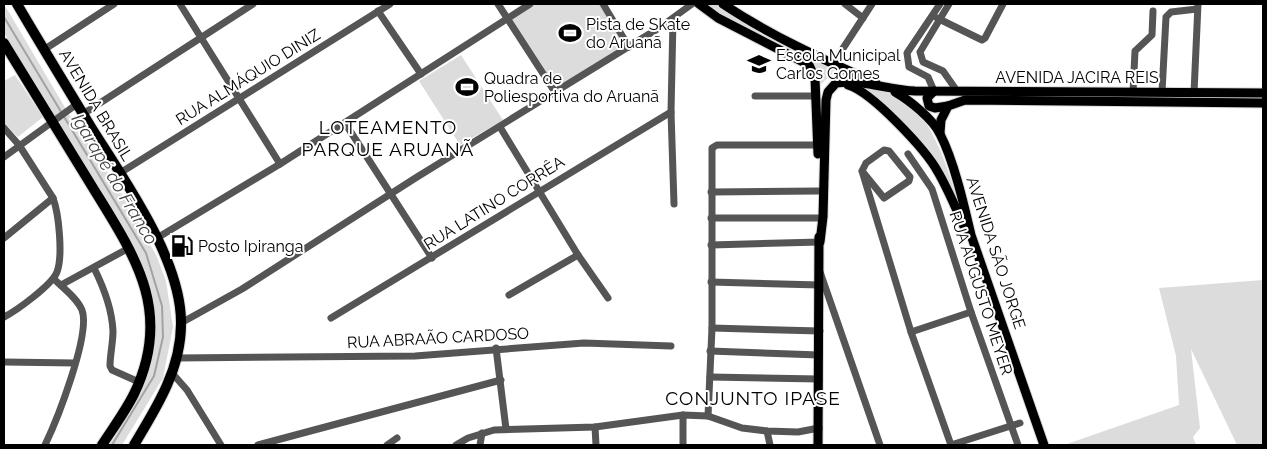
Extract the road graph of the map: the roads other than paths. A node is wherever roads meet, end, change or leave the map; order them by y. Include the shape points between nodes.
1 (17, 4) edge
2 (114, 4) edge
3 (180, 4) edge
4 (252, 4) edge
5 (390, 4) edge
6 (498, 4) edge
7 (530, 4) edge
8 (603, 4) edge
9 (692, 4) edge
10 (699, 4) edge
11 (724, 4) edge
12 (844, 4) edge
13 (872, 4) edge
14 (940, 4) edge
15 (949, 4) edge
16 (1003, 4) edge
17 (1198, 6) edge
18 (378, 11) junction
19 (1153, 11) dead end
20 (508, 18) junction
21 (863, 18) junction
22 (935, 18) junction
23 (674, 19) junction
24 (201, 38) junction
25 (4, 43) edge
26 (628, 47) junction
27 (45, 48) junction
28 (828, 61) junction
29 (923, 62) junction
30 (908, 64) junction
31 (421, 74) junction
32 (841, 82) junction
33 (890, 89) junction
34 (934, 91) junction
35 (957, 91) junction
36 (556, 92) junction
37 (1133, 92) junction
38 (1162, 92) junction
39 (1194, 93) junction
40 (1263, 93) edge
41 (755, 96) dead end
42 (816, 96) junction
43 (239, 99) junction
44 (1263, 103) edge
45 (74, 106) junction
46 (948, 106) junction
47 (671, 112) junction
48 (83, 114) junction
49 (53, 119) junction
50 (345, 123) junction
51 (500, 127) junction
52 (4, 128) edge
53 (940, 133) junction
54 (19, 145) junction
55 (818, 145) junction
56 (908, 154) dead end
57 (4, 157) edge
58 (280, 164) junction
59 (862, 171) junction
60 (120, 173) junction
61 (540, 190) junction
62 (818, 190) junction
63 (711, 192) junction
64 (391, 194) junction
65 (53, 198) junction
66 (674, 204) dead end
67 (711, 218) junction
68 (818, 218) junction
69 (4, 238) edge
70 (157, 238) junction
71 (820, 242) junction
72 (711, 245) junction
73 (129, 248) junction
74 (977, 254) junction
75 (578, 255) junction
76 (432, 258) junction
77 (94, 268) junction
78 (820, 272) junction
79 (54, 279) junction
80 (711, 282) junction
81 (61, 285) junction
82 (820, 285) junction
83 (509, 295) dead end
84 (608, 298) dead end
85 (970, 312) junction
86 (4, 317) edge
87 (331, 318) dead end
88 (182, 323) junction
89 (712, 328) junction
90 (820, 331) junction
91 (911, 332) junction
92 (671, 346) dead end
93 (496, 348) junction
94 (710, 351) junction
95 (819, 355) junction
96 (176, 358) junction
97 (4, 362) edge
98 (75, 363) junction
99 (172, 373) junction
100 (710, 377) junction
101 (819, 379) junction
102 (501, 380) junction
103 (139, 382) junction
104 (683, 415) junction
105 (708, 416) junction
106 (1020, 422) dead end
107 (1011, 426) junction
108 (595, 427) junction
109 (819, 428) junction
110 (506, 430) junction
111 (767, 431) junction
112 (482, 433) junction
113 (396, 438) dead end
114 (45, 445) edge
115 (102, 445) edge
116 (134, 445) edge
117 (221, 445) edge
118 (258, 445) edge
119 (387, 445) edge
120 (456, 445) edge
121 (480, 445) edge
122 (596, 445) edge
123 (683, 445) edge
124 (770, 445) edge
125 (818, 445) edge
126 (880, 445) edge
127 (951, 445) edge
128 (1018, 445) edge
129 (1044, 445) edge

1 - 27 highway, AVENIDA BRASIL
2 - 27 street
3 - 24 street
4 - 24 street
5 - 18 street, RUA ALMÁQUIO DINIZ
6 - 20 street
7 - 20 street
8 - 26 street
9 - 23 street
10 - 42 main road via 718,18 803,60 813,72
11 - 28 main road, AVENIDA SÃO JORGE
12 - 21 street
13 - 21 street
14 - 22 street
15 - 22 street
16 - 22 street via 982,40
17 - 38 street via 1171,12 1166,17
17 - 39 street
18 - 31 street
18 - 43 street, RUA ALMÁQUIO DINIZ
19 - 37 street via 1152,35 1135,51
20 - 31 street
20 - 36 street
21 - 28 street via 838,56
22 - 29 street via 921,49
22 - 30 street via 907,53
23 - 26 street
23 - 47 street
24 - 43 street
24 - 48 street
25 - 49 highway
26 - 36 street
27 - 45 highway, AVENIDA BRASIL
28 - 33 main road, AVENIDA SÃO JORGE
29 - 30 street
29 - 35 street via 943,72
30 - 34 street via 928,77
31 - 50 street
32 - 33 main road, AVENIDA SÃO JORGE
32 - 71 main road via 832,86 826,100
32 - 74 main road via 855,86 874,101 921,148 938,170
33 - 34 main road, AVENIDA JACIRA REIS
33 - 53 main road, AVENIDA SÃO JORGE via 910,101
34 - 35 main road, AVENIDA JACIRA REIS
34 - 46 main road via 927,98 929,106
35 - 37 main road, AVENIDA JACIRA REIS
36 - 51 street
37 - 38 main road, AVENIDA JACIRA REIS
38 - 39 main road, AVENIDA JACIRA REIS
39 - 40 main road, AVENIDA JACIRA REIS
41 - 42 street
42 - 55 main road
43 - 58 street
43 - 60 street, RUA ALMÁQUIO DINIZ
44 - 46 main road, AVENIDA JACIRA REIS via 974,100
45 - 48 highway, AVENIDA BRASIL
45 - 49 street
46 - 53 main road via 941,120
47 - 61 street, RUA LATINO CORRÊA
47 - 66 street
48 - 60 highway, AVENIDA BRASIL
49 - 54 street
49 - 73 highway
50 - 58 street
50 - 64 street
51 - 61 street
51 - 64 street
52 - 54 street
53 - 74 main road, AVENIDA SÃO JORGE
54 - 57 street
54 - 65 street
55 - 62 main road
55 - 63 street via 717,144 712,148
56 - 85 street, RUA AUGUSTO MEYER via 932,189
58 - 70 street
59 - 59 street via 866,163 884,150 890,151 910,178 884,198
59 - 91 street
60 - 70 highway, AVENIDA BRASIL
61 - 75 street
61 - 76 street, RUA LATINO CORRÊA
62 - 63 street
62 - 68 main road
63 - 67 street
64 - 76 street
64 - 88 street via 242,289
65 - 69 street
65 - 79 street via 59,255
67 - 68 street
67 - 72 street
68 - 71 main road
70 - 88 highway, AVENIDA BRASIL via 172,272
71 - 72 street
71 - 78 main road
72 - 80 street
73 - 77 street
73 - 103 highway via 141,273 149,312 147,352
74 - 129 main road, AVENIDA SÃO JORGE
75 - 83 street
75 - 84 street
76 - 87 street, RUA LATINO CORRÊA
77 - 81 street
77 - 103 street via 111,314 110,366 112,370
78 - 82 main road
78 - 126 street
79 - 81 street
79 - 86 street
80 - 82 street
80 - 89 street
81 - 98 street via 78,303 84,318
82 - 90 main road
85 - 91 street
85 - 107 street, RUA AUGUSTO MEYER
88 - 96 highway, AVENIDA BRASIL
89 - 90 street
89 - 94 street
90 - 95 main road
91 - 127 street
92 - 93 street, RUA ABRAÃO CARDOSO via 584,343
93 - 96 street, RUA ABRAÃO CARDOSO via 415,356
93 - 102 street
94 - 95 street
94 - 100 street
95 - 101 main road
96 - 99 highway, AVENIDA BRASIL
97 - 98 street
98 - 114 street
99 - 116 highway, AVENIDA BRASIL via 158,405
99 - 117 street via 187,390
100 - 101 street
100 - 105 street
101 - 109 main road
102 - 110 street
102 - 118 street
103 - 115 highway
104 - 105 street
104 - 108 street
104 - 123 street
105 - 111 street via 742,428
106 - 107 street
107 - 127 street
107 - 128 street, RUA AUGUSTO MEYER
108 - 110 street
108 - 122 street
109 - 111 street via 798,432
109 - 125 main road
110 - 112 street
111 - 124 street
112 - 120 street
112 - 121 street
113 - 119 street

